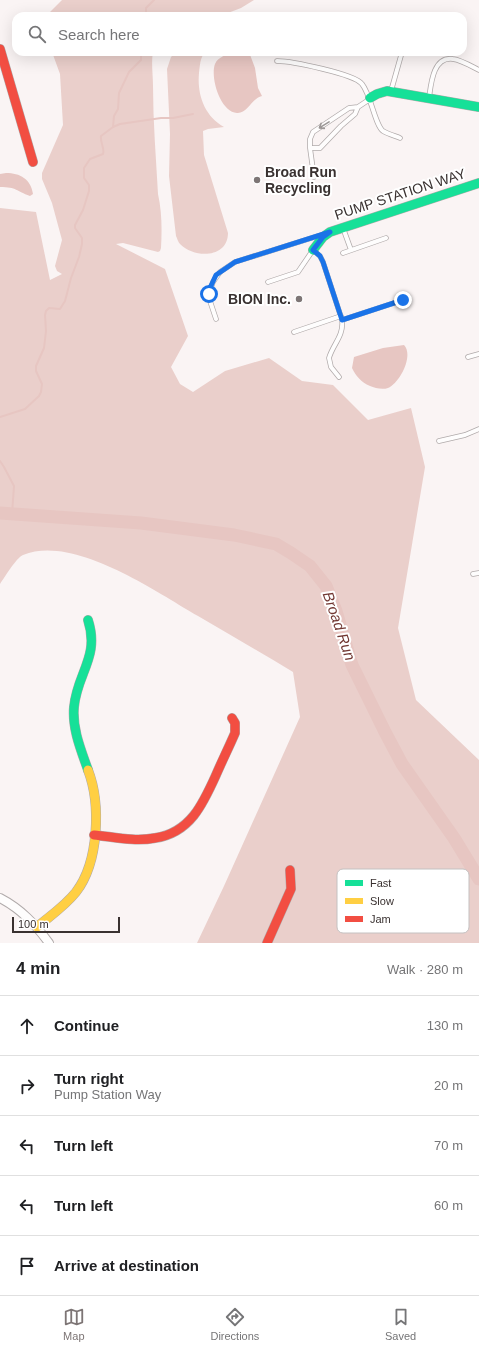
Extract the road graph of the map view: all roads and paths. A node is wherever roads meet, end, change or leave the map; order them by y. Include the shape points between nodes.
1 (0, 49) edge
2 (401, 56) edge
3 (277, 61) dead end
4 (479, 70) edge
5 (391, 91) junction
6 (370, 98) junction
7 (429, 98) junction
8 (358, 107) junction
9 (479, 107) edge
10 (400, 138) dead end
11 (310, 148) junction
12 (33, 162) dead end
13 (314, 178) dead end
14 (479, 183) edge
15 (343, 228) junction
16 (330, 232) junction
17 (386, 238) dead end
18 (313, 250) junction
19 (351, 250) junction
20 (343, 253) dead end
21 (268, 282) dead end
22 (403, 300) dead end
23 (342, 318) junction
24 (216, 319) dead end
25 (294, 332) dead end
26 (479, 354) edge
27 (468, 357) dead end
28 (339, 377) dead end
29 (479, 429) edge
30 (439, 441) dead end
31 (479, 573) edge
32 (473, 574) dead end
33 (88, 620) dead end
34 (232, 718) dead end
35 (94, 836) junction
36 (290, 870) dead end
37 (0, 898) edge
38 (37, 927) junction
39 (49, 943) edge
40 (266, 943) edge

1 - 12 street
2 - 5 lane
3 - 6 lane via 306,65 358,80
4 - 7 lane via 453,59 440,63 435,69
5 - 6 street via 381,92
5 - 7 street
6 - 8 lane
6 - 10 lane via 382,131
7 - 9 street
8 - 11 lane via 355,114 320,148
8 -> 11 lane via 350,108 313,132
11 - 13 lane
14 - 15 street, PUMP STATION WAY
15 - 16 street, PUMP STATION WAY
15 - 19 lane
16 - 18 street, PUMP STATION WAY
16 - 24 lane via 235,262 216,275 209,294
17 - 19 lane
18 - 21 lane via 298,272
18 - 23 lane via 323,262
19 - 20 lane
22 - 23 lane
23 - 25 lane
23 - 28 lane via 342,330 329,358 331,367
26 - 27 lane
29 - 30 lane
31 - 32 lane
33 - 35 street via 93,633 92,648 75,698 73,720 78,744 94,789
34 - 35 street via 235,722 235,733 203,804 182,828 163,837 145,840
35 - 38 street via 90,867 84,880 69,900
36 - 40 street via 291,889
37 - 38 street via 18,908
38 - 39 street

